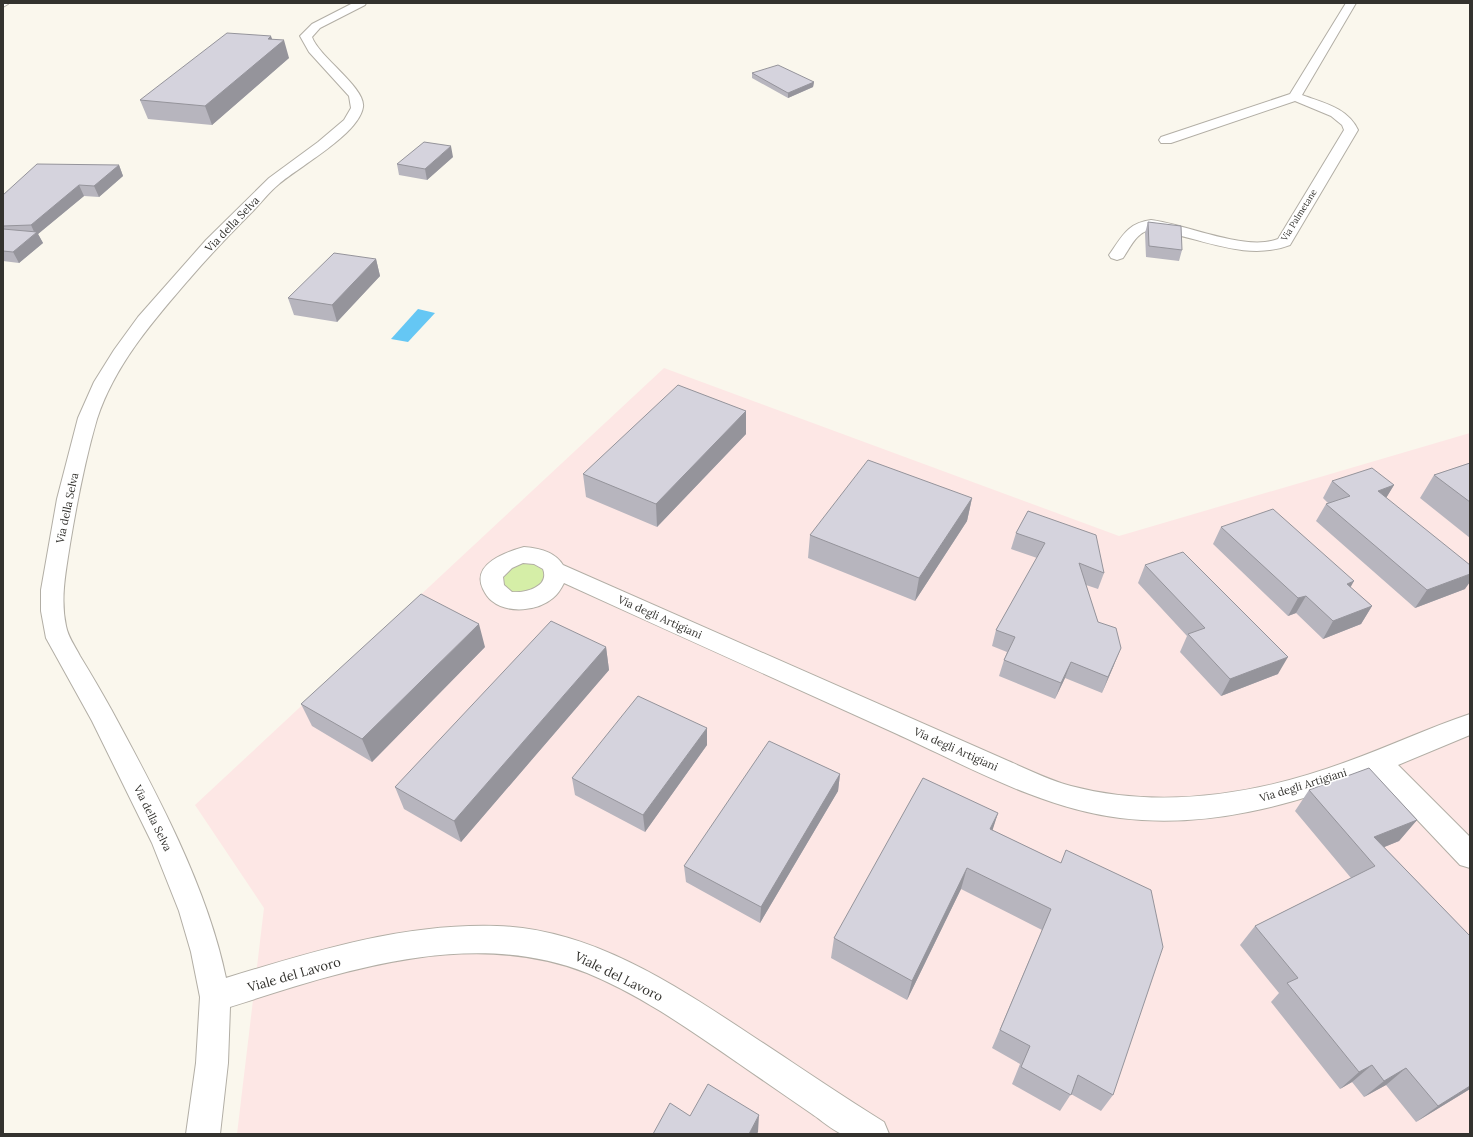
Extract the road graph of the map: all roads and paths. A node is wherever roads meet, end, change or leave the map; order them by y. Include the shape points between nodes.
1 (361, 3) edge
2 (1351, 3) edge
3 (1295, 96) junction
4 (1166, 140) dead end
5 (1117, 255) dead end
6 (555, 570) dead end
7 (1470, 724) edge
8 (1378, 761) junction
9 (1470, 856) edge
10 (215, 997) junction
11 (203, 1134) edge
12 (872, 1134) edge

1 - 10 street, Via della Selva via 320,24 306,36 316,53 355,96 357,108 352,118 330,139 271,184 212,243 144,321 103,382 88,418 67,499 54,577 52,611 58,638 108,728 174,863 204,946
2 - 3 street
3 - 4 street
3 - 5 street, Via Palmetane via 1340,115 1351,130 1284,242 1269,247 1253,247 1144,225 1137,229
6 - 8 street, Via degli Artigiani via 997,768 1052,790 1090,801 1122,806 1165,808 1239,803 1276,795
7 - 8 street, Via degli Artigiani
8 - 9 street
10 - 11 street, Via della Selva via 212,1063
10 - 12 street, Viale del Lavoro via 302,969 396,948 487,939 538,944 567,951 599,964 665,998

